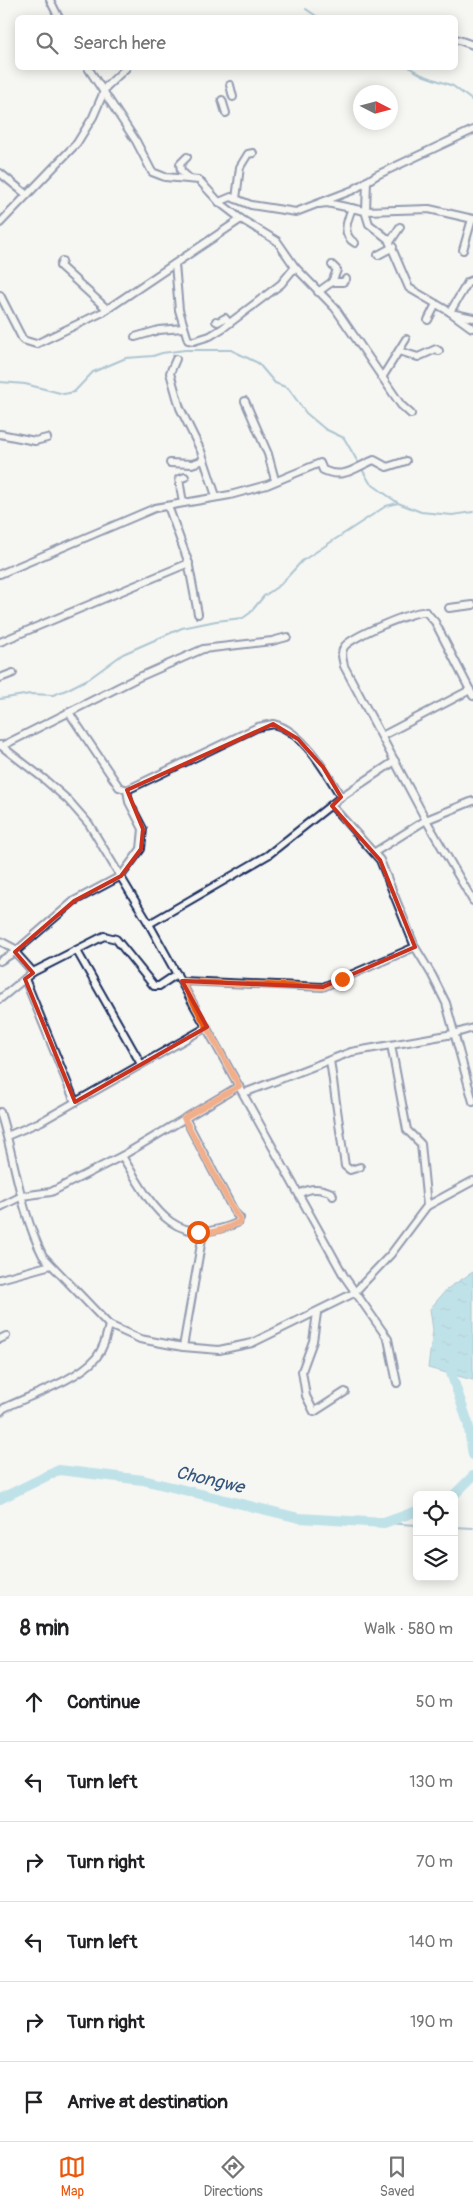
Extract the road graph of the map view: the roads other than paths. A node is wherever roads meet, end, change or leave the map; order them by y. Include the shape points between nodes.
1 (50, 0) edge
2 (58, 15) edge
3 (458, 40) edge
4 (473, 45) edge
5 (89, 70) edge
6 (124, 70) edge
7 (230, 85) dead end
8 (103, 94) junction
9 (233, 98) dead end
10 (222, 100) dead end
11 (226, 113) dead end
12 (473, 130) edge
13 (253, 153) dead end
14 (187, 157) dead end
15 (0, 173) edge
16 (190, 179) junction
17 (367, 181) junction
18 (28, 195) junction
19 (236, 199) junction
20 (219, 202) junction
21 (318, 204) junction
22 (352, 208) junction
23 (366, 211) junction
24 (240, 219) junction
25 (473, 219) edge
26 (0, 223) edge
27 (400, 227) dead end
28 (355, 243) dead end
29 (391, 244) junction
30 (463, 250) dead end
31 (378, 255) dead end
32 (62, 261) dead end
33 (175, 264) junction
34 (332, 265) dead end
35 (295, 266) junction
36 (346, 278) dead end
37 (473, 280) edge
38 (332, 282) junction
39 (318, 292) junction
40 (0, 294) edge
41 (436, 304) junction
42 (107, 309) junction
43 (451, 312) junction
44 (473, 318) edge
45 (428, 320) dead end
46 (216, 321) dead end
47 (229, 323) junction
48 (183, 328) junction
49 (472, 328) edge
50 (135, 338) dead end
51 (406, 339) dead end
52 (439, 350) dead end
53 (398, 351) junction
54 (176, 359) dead end
55 (383, 376) junction
56 (245, 401) dead end
57 (411, 414) dead end
58 (0, 434) edge
59 (47, 438) dead end
60 (204, 460) junction
61 (406, 461) dead end
62 (170, 463) dead end
63 (185, 476) dead end
64 (275, 480) junction
65 (216, 496) junction
66 (183, 502) junction
67 (168, 506) junction
68 (189, 563) junction
69 (1, 572) edge
70 (473, 605) edge
71 (449, 608) dead end
72 (198, 614) dead end
73 (287, 637) dead end
74 (0, 642) edge
75 (13, 673) dead end
76 (0, 678) edge
77 (471, 693) edge
78 (70, 714) junction
79 (382, 736) junction
80 (1, 746) edge
81 (395, 761) junction
82 (127, 790) junction
83 (341, 797) junction
84 (473, 801) edge
85 (332, 806) junction
86 (426, 820) junction
87 (375, 852) junction
88 (121, 876) junction
89 (473, 901) edge
90 (149, 924) junction
91 (0, 941) edge
92 (415, 946) junction
93 (16, 951) junction
94 (77, 951) junction
95 (0, 961) edge
96 (33, 972) junction
97 (177, 974) junction
98 (25, 979) junction
99 (182, 982) junction
100 (0, 999) edge
101 (207, 1027) junction
102 (473, 1028) edge
103 (453, 1034) junction
104 (391, 1045) junction
105 (330, 1060) junction
106 (141, 1064) junction
107 (239, 1086) junction
108 (244, 1093) junction
109 (473, 1100) edge
110 (76, 1102) junction
111 (0, 1112) edge
112 (184, 1118) junction
113 (8, 1136) junction
114 (122, 1156) junction
115 (360, 1167) dead end
116 (473, 1181) edge
117 (299, 1194) junction
118 (22, 1196) junction
119 (333, 1196) dead end
120 (427, 1206) junction
121 (0, 1207) edge
122 (203, 1233) junction
123 (51, 1265) junction
124 (0, 1279) edge
125 (354, 1293) junction
126 (317, 1313) junction
127 (108, 1325) junction
128 (183, 1348) junction
129 (397, 1383) dead end
130 (345, 1392) dead end
131 (0, 1412) edge

1 - 2 street
3 - 4 street
5 - 8 street
6 - 8 street
7 - 9 street
8 - 16 street via 136,141 152,172 165,177
8 - 18 street via 77,143
10 - 11 street
12 - 17 street
13 - 19 street via 248,154 240,167
14 - 16 street via 180,164 181,171
15 - 18 street
16 - 20 street via 203,183
17 - 21 street
17 - 23 street
18 - 26 street
19 - 20 street via 231,197
19 - 21 street via 251,205 296,212
20 - 24 street
21 - 22 street
22 - 23 street
22 - 28 street via 345,226 346,233
23 - 25 street via 429,209
23 - 29 street via 369,224
24 - 33 street
24 - 35 street via 277,241
25 - 30 street
27 - 29 street
29 - 31 street
29 - 41 street via 409,288
32 - 42 street via 60,266
33 - 42 street
33 - 48 street
34 - 38 street via 337,270
35 - 39 street
35 - 47 street via 281,284
36 - 38 street via 343,282
37 - 43 street via 468,282
38 - 39 street
39 - 55 street via 336,308
40 - 42 street via 23,340 32,344
41 - 43 street
41 - 45 street
43 - 44 street
43 - 49 street
46 - 47 street via 226,318
47 - 48 street via 210,336 194,340 188,340
48 - 50 street via 159,330
51 - 53 street
52 - 53 street via 418,357
53 - 55 street
54 - 60 street via 170,373 180,408
55 - 57 street via 401,405
56 - 64 street via 268,454
58 - 59 street via 35,441
60 - 62 street via 192,464
60 - 65 street
61 - 64 street via 387,467 374,460 354,471 335,473 323,470 320,462
63 - 66 street via 178,479
64 - 65 street via 230,495
65 - 66 street
66 - 67 street
67 - 68 street
67 - 69 street via 124,520 90,538
68 - 72 street
68 - 74 street
70 - 71 street
73 - 78 street via 203,649 137,678
75 - 76 street
77 - 79 street
77 - 79 street via 435,622 426,612 399,618 347,643 341,655 344,666
78 - 80 street
78 - 82 street via 119,787
79 - 81 street
80 - 88 street via 68,800 89,824
81 - 83 street
81 - 86 street
82 - 83 street via 272,724 298,739 323,767
82 - 88 street via 129,802 143,829 141,849
83 - 85 street
84 - 86 street
85 - 87 street
85 - 90 street via 268,855
86 - 87 street
86 - 89 street
87 - 92 street
88 - 90 street
88 - 93 street via 74,900
90 - 97 street
91 - 93 street
92 - 99 street via 323,987
92 - 103 street via 446,1003
93 - 95 street
93 - 96 street
94 - 96 street
94 - 97 street via 110,936 154,986
94 - 106 street
96 - 98 street
97 - 99 street
98 - 100 street
98 - 110 street
99 - 101 street
101 - 106 street
101 - 107 street
102 - 103 street
103 - 104 street
103 - 109 street
104 - 105 street via 350,1052
104 - 120 street via 407,1130 421,1144
105 - 108 street
105 - 115 street via 344,1166 350,1170
106 - 110 street
107 - 108 street
107 - 112 street
108 - 117 street
110 - 113 street
111 - 113 street
112 - 114 street
112 - 122 street via 240,1218 230,1226
113 - 118 street
114 - 118 street via 52,1192
114 - 122 street via 158,1210 176,1226
116 - 120 street
117 - 119 street via 319,1188
117 - 125 street
118 - 121 street
118 - 123 street via 37,1244
120 - 125 street via 391,1254
122 - 128 street
123 - 124 street
123 - 127 street
125 - 126 street
125 - 129 street via 388,1339
126 - 128 street via 252,1344 219,1350
126 - 130 street via 313,1341 302,1371 306,1396 314,1412
127 - 128 street via 140,1339
127 - 131 street via 105,1343 84,1370

